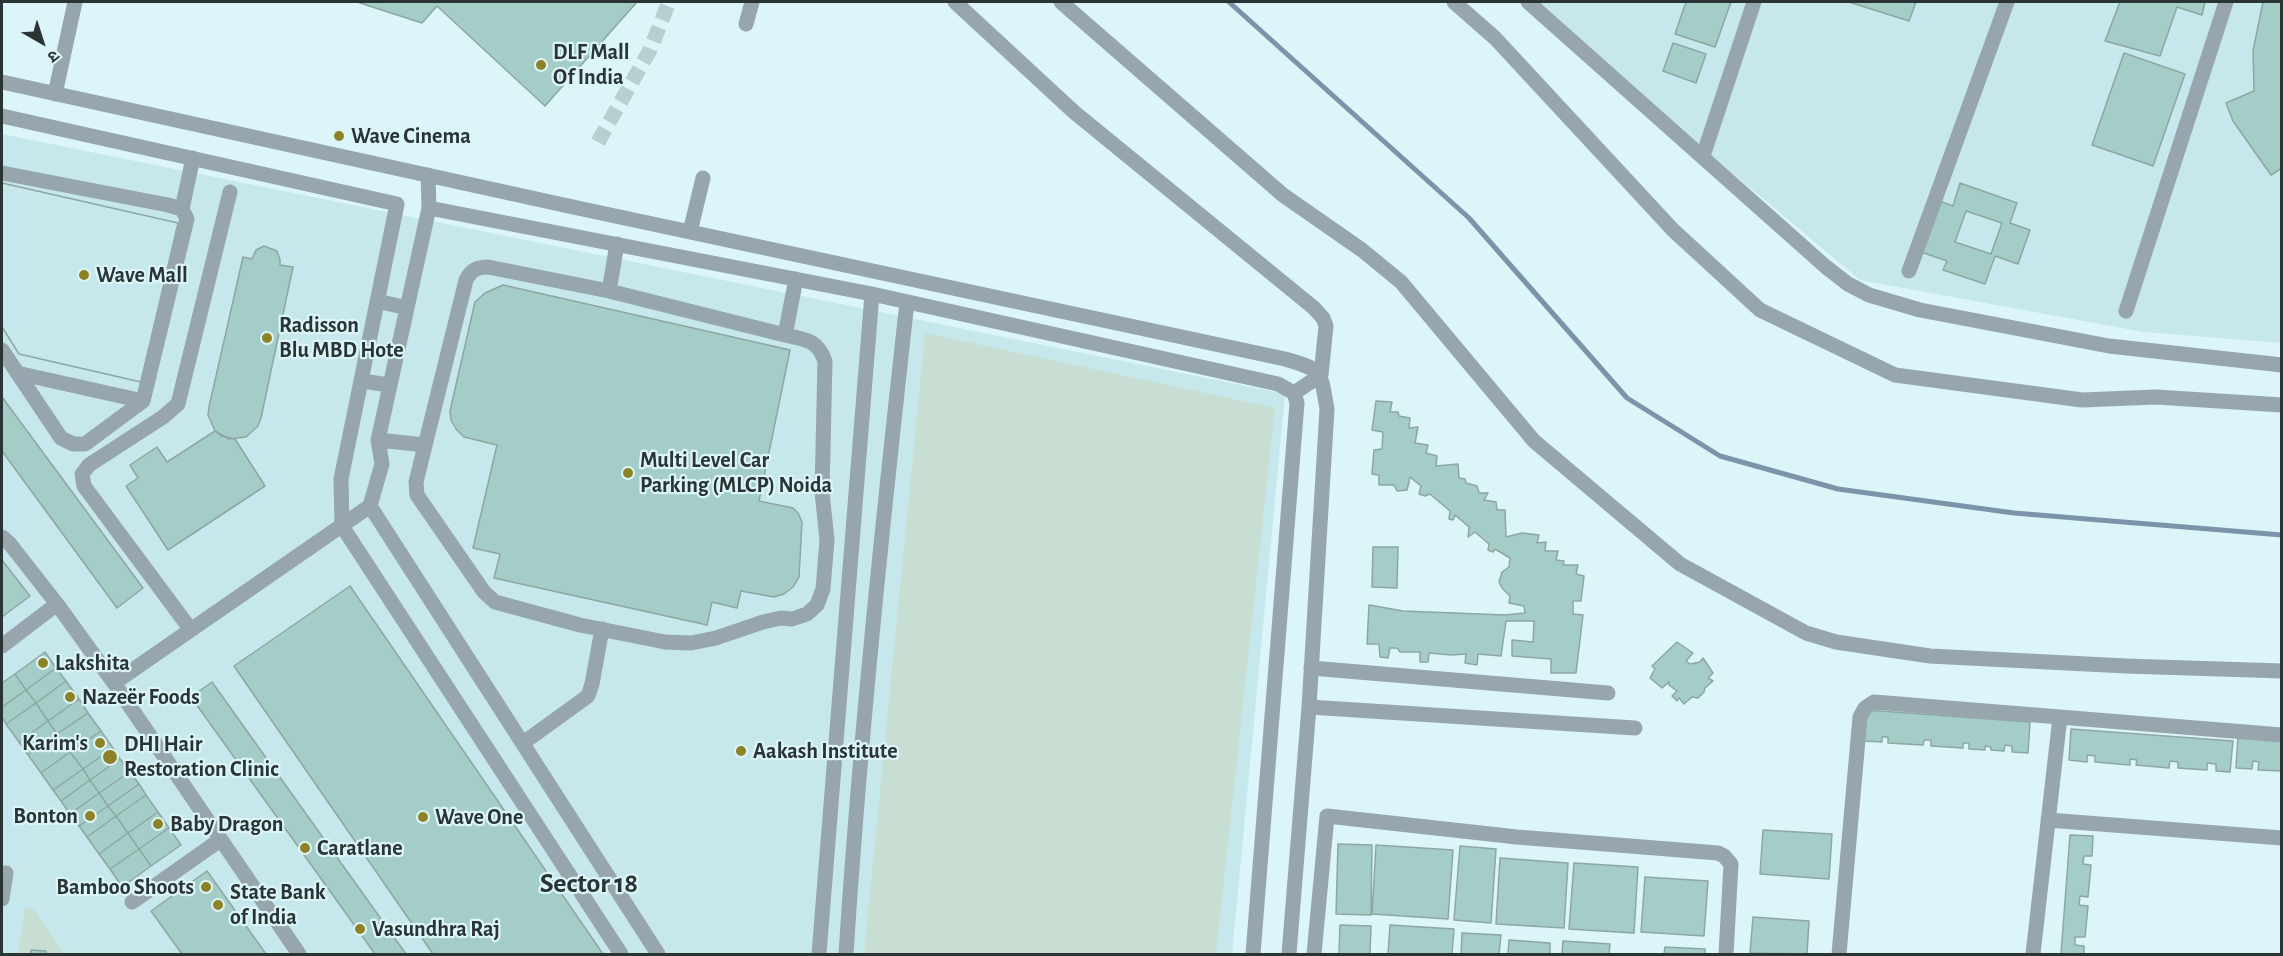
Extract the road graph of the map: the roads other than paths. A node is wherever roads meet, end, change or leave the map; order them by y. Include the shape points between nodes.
1 (75, 2) edge
2 (752, 2) edge
3 (955, 2) edge
4 (1061, 2) edge
5 (1454, 2) edge
6 (1528, 2) edge
7 (1754, 2) edge
8 (2007, 2) edge
9 (2226, 2) edge
10 (746, 24) dead end
11 (2, 82) edge
12 (55, 94) junction
13 (2, 116) edge
14 (1703, 156) junction
15 (193, 158) junction
16 (2, 172) edge
17 (428, 175) junction
18 (703, 178) dead end
19 (230, 192) dead end
20 (429, 208) junction
21 (182, 209) junction
22 (690, 232) junction
23 (617, 244) junction
24 (1909, 271) dead end
25 (796, 279) junction
26 (609, 291) junction
27 (872, 294) junction
28 (377, 301) junction
29 (907, 302) junction
30 (407, 308) junction
31 (2126, 311) dead end
32 (785, 335) junction
33 (2, 350) edge
34 (2282, 365) edge
35 (17, 373) junction
36 (1321, 375) junction
37 (361, 381) junction
38 (390, 385) junction
39 (1294, 393) junction
40 (143, 401) junction
41 (2282, 405) edge
42 (378, 440) junction
43 (425, 445) junction
44 (370, 506) junction
45 (342, 526) junction
46 (2, 537) edge
47 (57, 604) junction
48 (602, 629) junction
49 (191, 630) junction
50 (2, 646) edge
51 (1311, 668) junction
52 (2282, 671) edge
53 (114, 684) junction
54 (1608, 693) dead end
55 (1309, 706) junction
56 (2060, 717) junction
57 (1635, 728) dead end
58 (2282, 735) edge
59 (523, 744) junction
60 (2048, 820) junction
61 (2282, 838) edge
62 (220, 840) junction
63 (9, 870) edge
64 (2, 899) edge
65 (132, 902) dead end
66 (298, 954) edge
67 (621, 954) edge
68 (658, 954) edge
69 (819, 954) edge
70 (846, 954) edge
71 (1253, 954) edge
72 (1289, 954) edge
73 (1314, 954) edge
74 (1726, 954) edge
75 (1839, 954) edge
76 (2033, 954) edge

1 - 12 street
2 - 10 street
3 - 36 street via 1074,112 1314,308 1326,326
4 - 52 street via 1283,195 1401,282 1534,441 1680,564 1806,633 1836,642 1930,656
5 - 41 street via 1495,38 1673,230 1760,310 1895,375 2082,400 2156,397
6 - 14 street
7 - 14 street
8 - 24 street
9 - 31 street
11 - 12 street
12 - 17 street
13 - 15 street
14 - 34 street via 1826,267 1848,285 1869,295 1920,310 2109,346
15 - 21 street
15 - 28 street via 397,204
16 - 21 street
17 - 20 street
17 - 22 street
18 - 22 street
19 - 49 street via 178,404 89,465 82,474 84,486
20 - 23 street
20 - 30 street
21 - 40 street via 187,219
22 - 36 street via 1285,359 1315,369
23 - 25 street
23 - 26 street
25 - 27 street
25 - 32 street
26 - 32 street
26 - 43 street via 488,267 470,272
27 - 29 street
27 - 69 street
28 - 30 street
28 - 37 street
29 - 39 street via 1278,384
29 - 70 street via 877,573
30 - 38 street
32 - 48 street via 810,341 820,348 825,361 822,492 827,540 823,589 816,605 807,614 792,619 763,622 691,643 665,642
33 - 35 street
35 - 40 street
35 - 40 street via 62,438 73,444 85,444
36 - 39 street
36 - 51 street via 1327,410
37 - 38 street
37 - 45 street via 341,479
38 - 42 street
39 - 71 street via 1297,403
42 - 43 street
42 - 44 street via 382,464
43 - 48 street via 416,482 417,495 484,592 495,602
44 - 45 street
44 - 59 street
45 - 49 street
45 - 67 street
46 - 47 street
47 - 50 street
47 - 53 street
48 - 59 street via 588,696
49 - 53 street
51 - 54 street
51 - 55 street
53 - 62 street
55 - 57 street
55 - 72 street
56 - 58 street
56 - 60 street
56 - 75 street via 1874,702 1865,708 1860,717
59 - 68 street
60 - 61 street
60 - 76 street
62 - 65 street
62 - 66 street
63 - 64 street
73 - 74 street via 1327,816 1516,837 1718,853 1731,864

